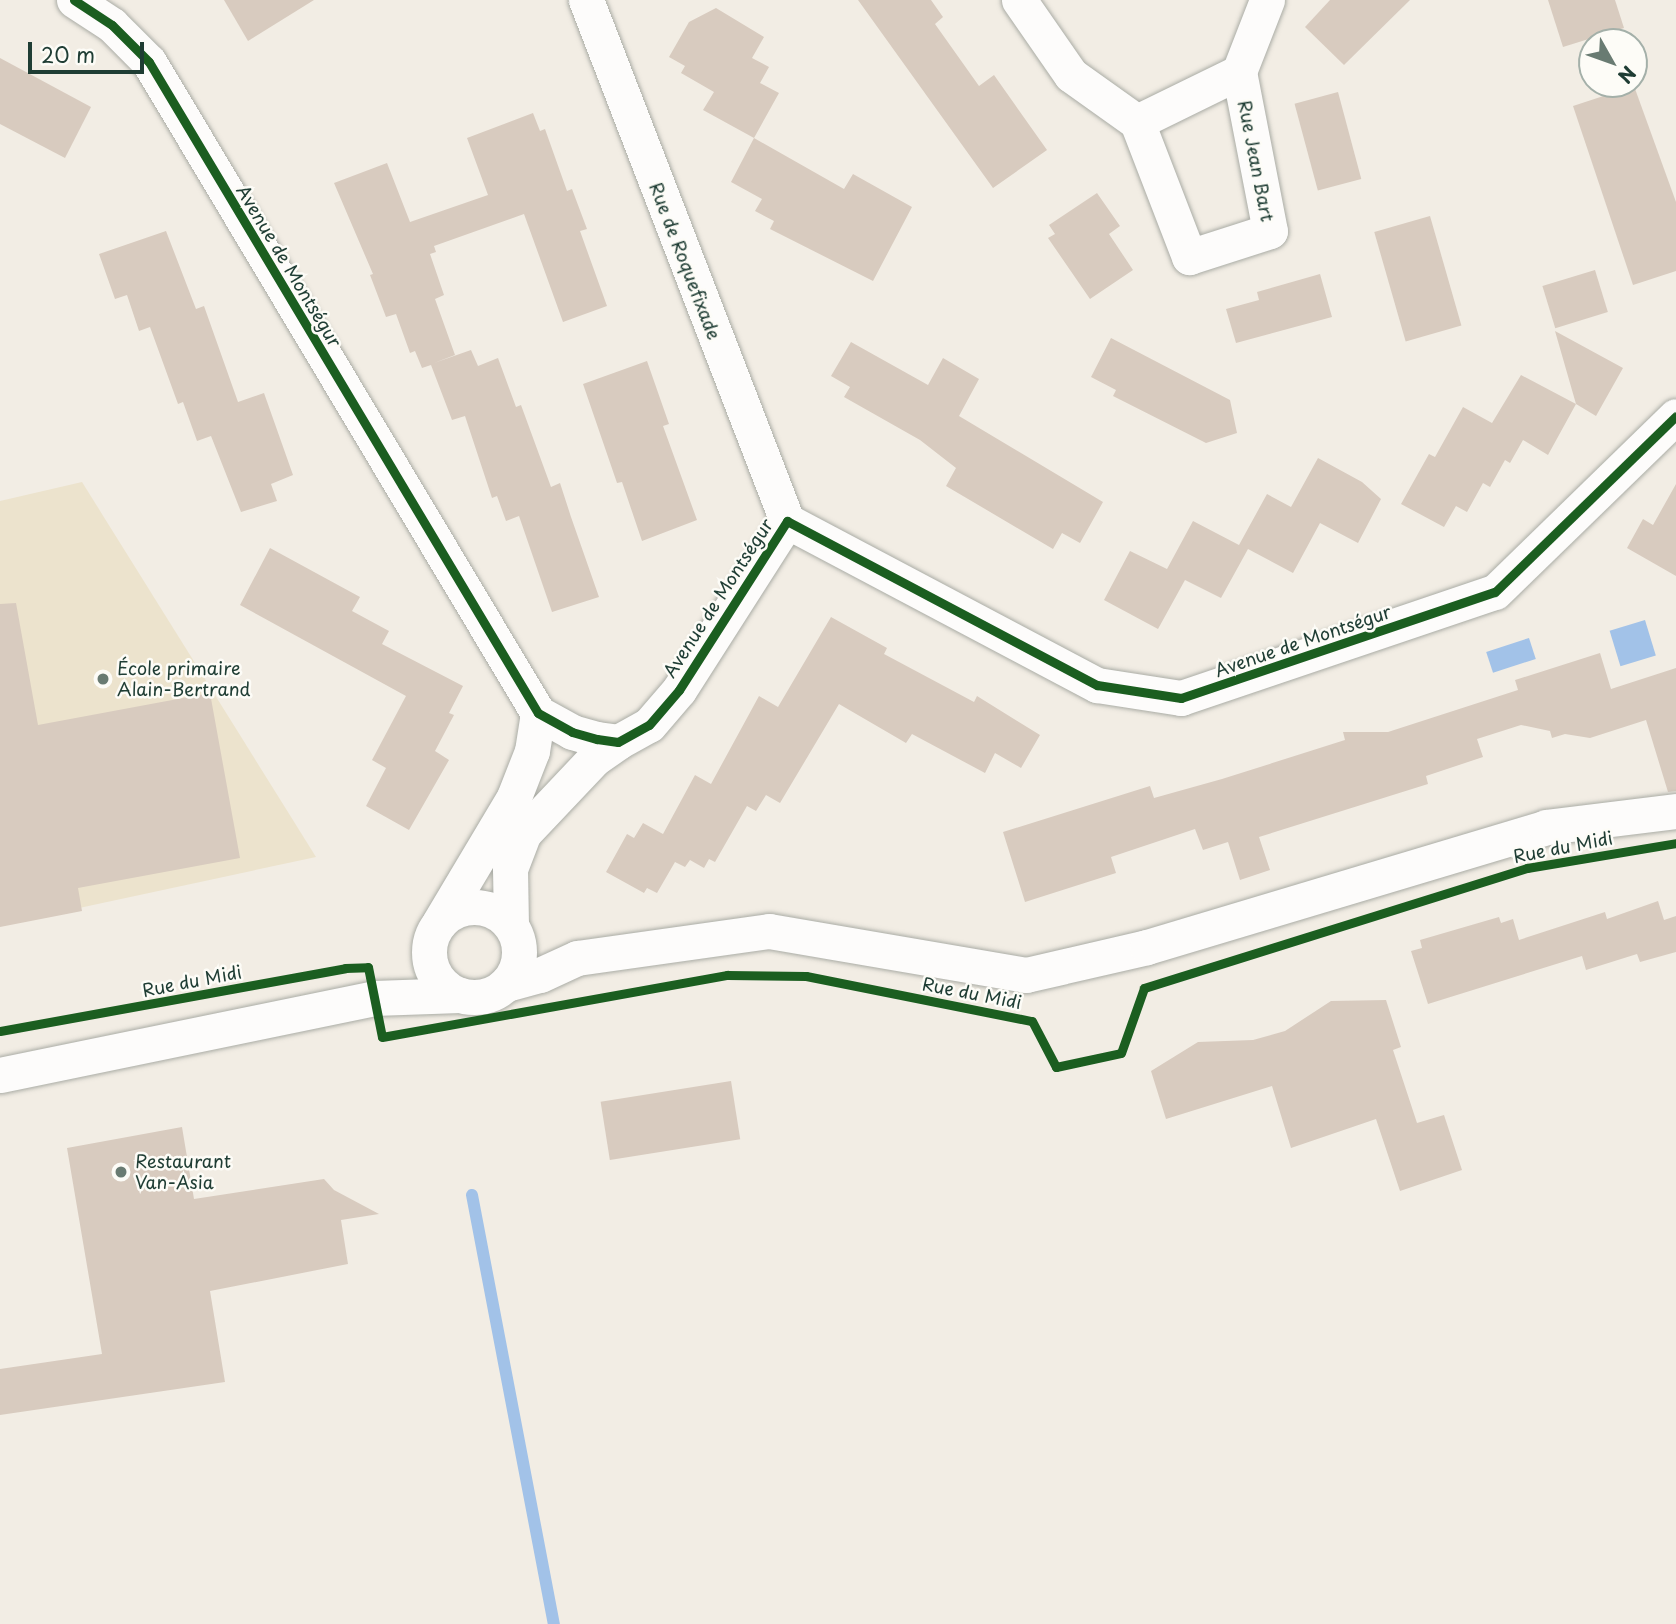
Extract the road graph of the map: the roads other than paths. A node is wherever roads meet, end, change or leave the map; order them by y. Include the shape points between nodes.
1 (75, 0) edge
2 (586, 0) edge
3 (1019, 0) edge
4 (1267, 0) edge
5 (1239, 72) junction
6 (1137, 122) junction
7 (1676, 416) edge
8 (787, 521) junction
9 (538, 713) junction
10 (618, 742) junction
11 (1676, 811) edge
12 (513, 928) junction
13 (434, 937) junction
14 (577, 958) junction
15 (506, 984) junction
16 (460, 995) junction
17 (374, 998) junction
18 (0, 1075) edge

1 - 9 street, Avenue de Montségur via 113,25 149,62
2 - 8 street, Rue de Roquefixade
3 - 6 street via 1072,75
4 - 5 street
5 - 6 street, Rue Jean Bart
5 - 6 street, Rue Jean Bart via 1270,231 1189,257
7 - 8 street, Avenue de Montségur via 1495,592 1181,698 1097,685
8 - 10 street, Avenue de Montségur via 679,690 649,725
9 - 10 street, Avenue de Montségur via 572,732
9 - 13 street via 532,751 514,797
10 - 12 street via 594,759 524,833 510,869
11 - 14 street, Rue du Midi via 1546,827 1147,947 1026,975 769,931
12 - 13 street, Rue du Midi via 493,910 470,906 448,915
12 - 14 street, Rue du Midi
12 - 15 street via 519,942 517,965
13 - 16 street via 430,963 441,983
13 - 17 street, Rue du Midi
14 - 15 street, Rue du Midi
15 - 16 street, Rue du Midi via 480,996
16 - 17 street, Rue du Midi
17 - 18 street, Rue du Midi

